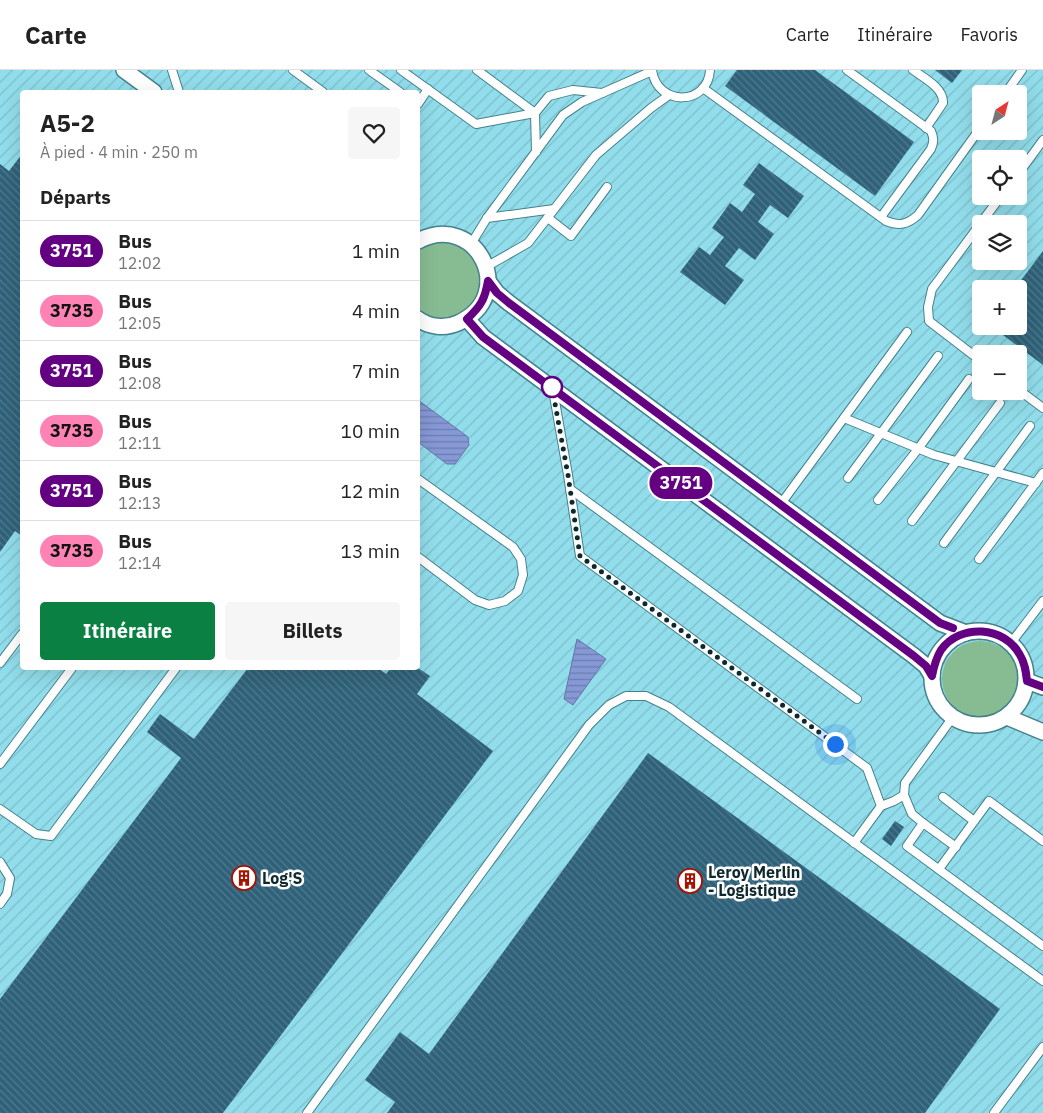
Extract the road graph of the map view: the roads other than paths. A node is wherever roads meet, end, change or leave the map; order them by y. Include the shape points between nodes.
1 (124, 70) edge
2 (172, 70) edge
3 (293, 70) edge
4 (369, 70) edge
5 (402, 70) edge
6 (477, 70) edge
7 (710, 70) edge
8 (847, 70) edge
9 (912, 70) edge
10 (1022, 70) edge
11 (652, 71) edge
12 (1011, 85) edge
13 (703, 88) junction
14 (151, 90) edge
15 (178, 90) edge
16 (320, 90) edge
17 (397, 90) edge
18 (428, 90) junction
19 (602, 93) junction
20 (669, 95) junction
21 (420, 101) edge
22 (535, 113) junction
23 (926, 128) junction
24 (972, 140) edge
25 (1043, 140) edge
26 (536, 152) junction
27 (1027, 161) edge
28 (607, 187) dead end
29 (994, 205) edge
30 (554, 209) junction
31 (881, 217) junction
32 (487, 218) junction
33 (548, 218) junction
34 (420, 240) edge
35 (471, 244) junction
36 (487, 274) junction
37 (467, 319) junction
38 (420, 320) edge
39 (907, 332) dead end
40 (972, 354) edge
41 (938, 356) dead end
42 (969, 379) dead end
43 (553, 388) junction
44 (1027, 396) edge
45 (1000, 403) dead end
46 (1043, 408) edge
47 (844, 418) junction
48 (1030, 426) dead end
49 (881, 434) junction
50 (918, 449) junction
51 (957, 462) junction
52 (996, 473) junction
53 (1043, 473) edge
54 (848, 478) dead end
55 (420, 481) edge
56 (1036, 483) junction
57 (570, 489) junction
58 (878, 500) dead end
59 (780, 505) junction
60 (912, 521) dead end
61 (944, 543) dead end
62 (420, 559) edge
63 (979, 559) dead end
64 (1043, 601) edge
65 (966, 633) junction
66 (20, 637) edge
67 (1011, 643) junction
68 (0, 663) edge
69 (70, 670) edge
70 (175, 670) edge
71 (932, 676) junction
72 (1027, 681) junction
73 (1043, 687) edge
74 (857, 699) dead end
75 (953, 717) junction
76 (1007, 717) junction
77 (1043, 732) edge
78 (0, 764) edge
79 (904, 795) junction
80 (943, 797) dead end
81 (881, 806) junction
82 (0, 809) edge
83 (974, 821) junction
84 (923, 823) junction
85 (1043, 841) edge
86 (854, 843) junction
87 (956, 847) junction
88 (0, 862) edge
89 (939, 869) junction
90 (0, 904) edge
91 (1043, 946) edge
92 (1043, 981) edge
93 (1043, 1047) edge
94 (307, 1113) edge
95 (994, 1113) edge

1 - 14 street
2 - 15 lane
3 - 16 lane
4 - 17 lane
5 - 18 lane
6 - 22 lane
7 - 13 lane
8 - 23 lane
9 - 23 lane via 941,92 943,99 943,104
10 - 12 lane
11 - 19 lane
11 - 20 lane via 657,86
13 - 20 lane via 684,98
13 - 31 lane
18 - 21 lane
18 - 22 lane via 476,124
19 - 22 lane via 573,90 549,96
19 - 26 lane via 564,115
20 - 30 lane via 596,154
22 - 26 lane
23 - 31 lane via 933,136 931,149
24 - 31 lane via 918,215 896,225
25 - 27 lane
26 - 32 lane
28 - 33 lane via 571,236
29 - 40 lane via 932,289 928,307 929,321
30 - 32 lane
30 - 33 lane
32 - 35 lane
33 - 36 lane via 528,243
34 - 35 street via 442,234 457,236
35 - 36 street via 480,254
36 - 37 street via 486,296
36 - 59 street via 497,293 509,303
37 - 38 street via 453,325 437,326
37 - 43 street via 483,337
39 - 47 lane
41 - 49 lane
42 - 50 lane
43 - 57 lane
43 - 71 street via 914,656
44 - 46 lane
45 - 51 lane
47 - 49 lane
47 - 59 lane
48 - 52 lane
49 - 50 lane
49 - 54 lane
50 - 51 lane
50 - 58 lane
51 - 52 lane
51 - 60 lane
52 - 56 lane
52 - 61 lane
53 - 56 lane
55 - 62 lane via 513,547 521,559 523,575 518,591 505,601 489,605 475,600
56 - 63 lane
57 - 74 lane
57 - 81 lane via 580,556 867,768
59 - 65 street via 940,623
64 - 67 lane
65 - 67 street via 998,634
65 - 71 street via 942,649
66 - 68 lane
67 - 72 street via 1020,654
69 - 78 lane
70 - 82 lane via 51,836 36,834
71 - 75 street via 937,699
72 - 73 street
72 - 76 street via 1024,695
75 - 76 street via 966,724 980,726
75 - 79 lane via 905,783
76 - 77 street
79 - 81 lane
79 - 84 lane via 912,814
80 - 83 lane
81 - 86 lane
83 - 85 lane via 989,801
83 - 87 lane
84 - 87 lane
84 - 89 lane via 907,846
86 - 92 lane
86 - 94 lane via 668,707 646,696 626,696 609,705 589,725
87 - 89 lane
88 - 90 lane via 10,878 8,894
89 - 91 lane
93 - 95 lane

